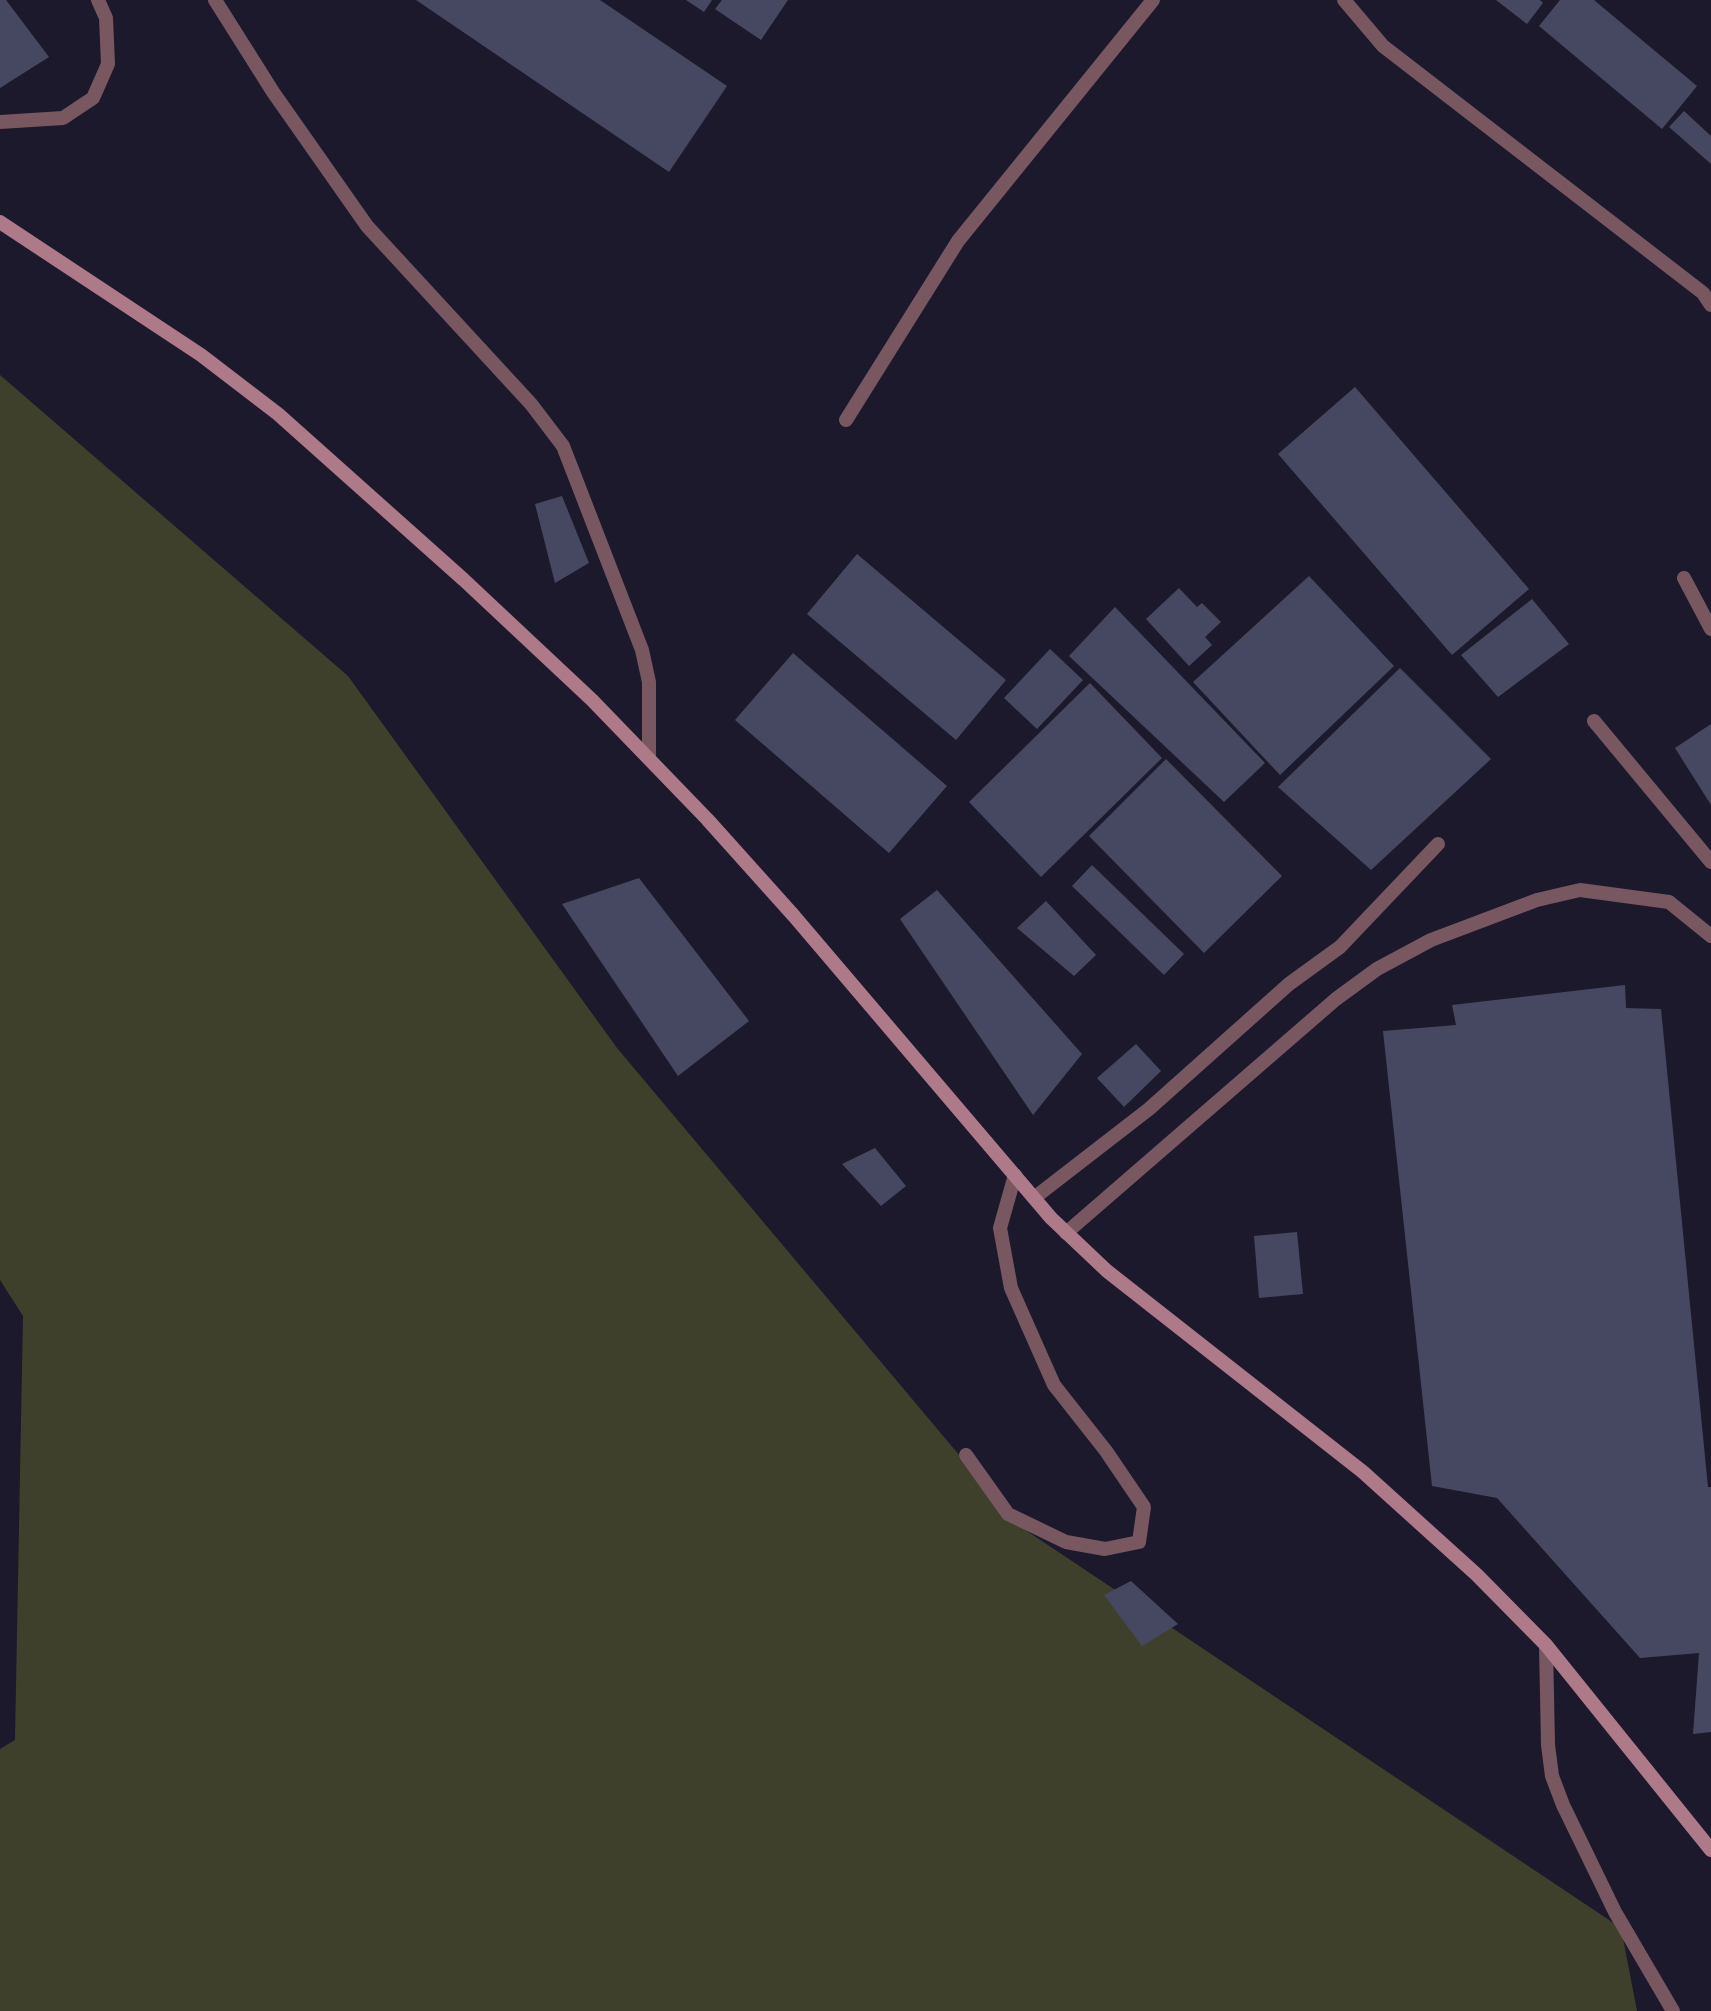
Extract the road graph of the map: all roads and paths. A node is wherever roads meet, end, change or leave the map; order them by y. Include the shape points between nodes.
1 (98, 0) edge
2 (215, 0) edge
3 (1153, 0) edge
4 (1344, 0) edge
5 (0, 122) edge
6 (0, 222) edge
7 (1711, 305) edge
8 (846, 420) dead end
9 (1684, 578) dead end
10 (1711, 629) edge
11 (1594, 720) dead end
12 (649, 757) junction
13 (1438, 844) dead end
14 (1711, 862) edge
15 (1711, 936) edge
16 (1015, 1175) junction
17 (1034, 1198) junction
18 (1066, 1233) junction
19 (966, 1455) dead end
20 (1546, 1645) junction
21 (1711, 1850) edge
22 (1673, 2011) edge

1 - 5 street via 106,18 108,64 93,98 63,118
2 - 12 street via 367,226 531,404 563,446 642,650 649,682
3 - 8 street via 958,241
4 - 7 street via 1383,46 1703,293
6 - 12 main road via 201,355 278,414 464,580
9 - 10 street
11 - 14 street
12 - 16 main road via 794,916
13 - 17 street via 1340,947 1289,984 1149,1109
15 - 18 street via 1669,902 1580,890 1537,900 1431,940 1377,969 1336,999
16 - 17 main road
16 - 19 street via 1000,1228 1011,1288 1054,1385 1144,1507 1139,1542 1105,1549 1066,1542 1008,1514
17 - 18 main road
18 - 20 main road via 1116,1279 1363,1472
20 - 21 main road
20 - 22 street via 1552,1776 1600,1882

